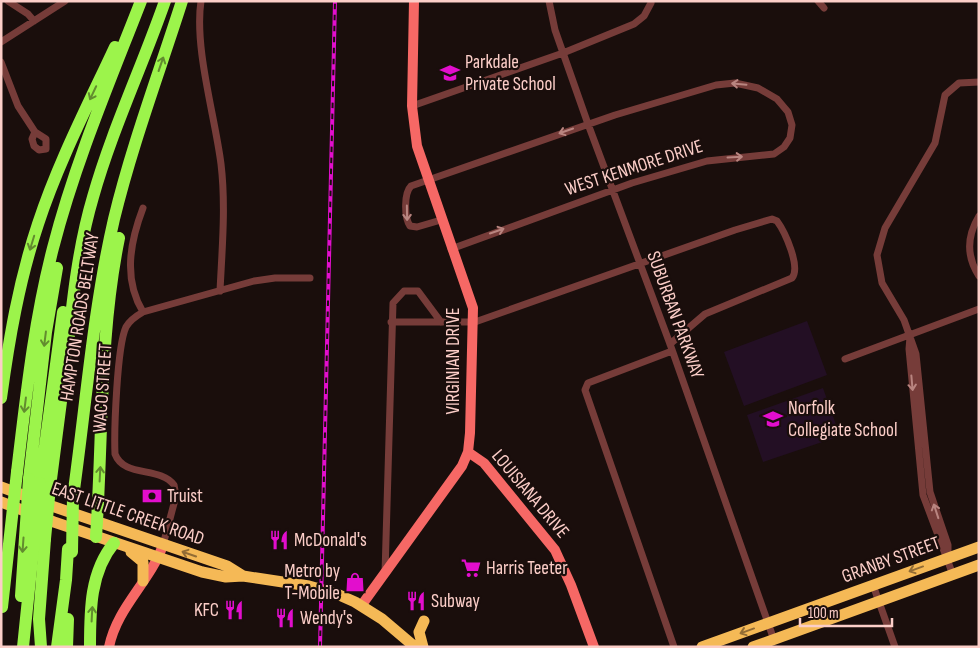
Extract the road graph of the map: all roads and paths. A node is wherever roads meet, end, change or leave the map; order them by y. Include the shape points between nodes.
1 (8, 1) edge
2 (65, 1) edge
3 (136, 1) edge
4 (142, 1) edge
5 (182, 1) edge
6 (201, 1) edge
7 (414, 1) edge
8 (549, 1) edge
9 (818, 1) edge
10 (651, 3) dead end
11 (164, 6) edge
12 (824, 8) dead end
13 (34, 21) junction
14 (1, 42) edge
15 (563, 53) junction
16 (1, 62) edge
17 (979, 82) edge
18 (100, 104) junction
19 (412, 106) junction
20 (146, 110) junction
21 (588, 124) junction
22 (35, 132) dead end
23 (427, 180) junction
24 (612, 191) junction
25 (143, 208) dead end
26 (979, 216) edge
27 (441, 220) junction
28 (451, 249) junction
29 (640, 264) junction
30 (979, 276) edge
31 (310, 278) dead end
32 (220, 291) junction
33 (979, 310) edge
34 (143, 312) junction
35 (391, 322) junction
36 (441, 322) junction
37 (473, 322) junction
38 (910, 335) junction
39 (671, 347) junction
40 (844, 359) dead end
41 (1, 398) edge
42 (468, 452) junction
43 (40, 483) junction
44 (1, 487) edge
45 (1, 502) edge
46 (97, 523) junction
47 (96, 536) junction
48 (114, 542) junction
49 (163, 545) junction
50 (979, 547) edge
51 (70, 550) junction
52 (159, 557) junction
53 (948, 558) junction
54 (979, 566) edge
55 (385, 573) junction
56 (953, 575) junction
57 (243, 576) junction
58 (143, 581) junction
59 (873, 585) junction
60 (879, 602) junction
61 (361, 606) junction
62 (1, 609) edge
63 (424, 621) dead end
64 (768, 623) junction
65 (774, 640) junction
66 (24, 647) edge
67 (41, 647) edge
68 (57, 647) edge
69 (67, 647) edge
70 (90, 647) edge
71 (108, 647) edge
72 (415, 647) edge
73 (423, 647) edge
74 (594, 647) edge
75 (674, 647) edge
76 (702, 647) edge
77 (754, 647) edge
78 (895, 647) edge

1 - 13 street
2 - 13 street
3 -> 41 highway via 65,153 38,224 17,299
4 - 18 highway, HAMPTON ROADS BELTWAY
20 -> 5 highway, HAMPTON ROADS BELTWAY
6 - 32 street via 200,33 224,197
7 - 19 street, VIRGINIAN DRIVE
8 - 15 street, SUBURBAN PARKWAY
9 - 12 street
10 - 15 street via 644,16 634,24
11 - 43 highway via 124,104 95,189
13 - 14 street
15 - 19 street
15 - 21 street, SUBURBAN PARKWAY
16 - 22 street via 18,106
17 - 38 street via 959,83 945,95 935,143 881,236 878,263 882,283
18 -> 43 highway via 90,150 60,248 51,297
18 -> 62 highway, HAMPTON ROADS BELTWAY, bridge via 70,187 45,284 32,358
19 - 23 street, VIRGINIAN DRIVE via 416,146
46 -> 20 highway via 110,292
20 - 51 highway, HAMPTON ROADS BELTWAY, bridge via 107,255 74,497
21 -> 23 street
21 - 24 street, SUBURBAN PARKWAY
24 -> 21 street, WEST KENMORE DRIVE via 707,161 774,154 784,147 791,134 791,118 782,104 758,88 735,82 697,90
23 - 27 street, VIRGINIAN DRIVE
23 -> 27 street via 408,189 408,223 417,228
28 -> 24 street, WEST KENMORE DRIVE
24 - 29 street, SUBURBAN PARKWAY
25 - 34 street via 133,234 130,271 134,298
26 - 30 street via 972,228 969,247
27 - 28 street, VIRGINIAN DRIVE
28 - 37 street, VIRGINIAN DRIVE via 472,303
29 - 37 street
29 - 39 street, SUBURBAN PARKWAY
29 - 39 street via 775,220 787,240 796,268 790,279 705,314
31 - 32 street, WACO STREET via 258,280
32 - 34 street, WACO STREET
33 - 38 street
34 - 49 street, WACO STREET via 130,321 123,334 115,454 124,466 165,477 174,485 176,496
35 - 36 street
35 - 36 street via 396,297 409,290 422,294
35 - 55 street
36 - 37 street
37 - 42 street, VIRGINIAN DRIVE
38 - 40 street
38 - 53 street via 908,349 921,488 937,538
39 - 64 street, SUBURBAN PARKWAY
39 - 75 street via 588,383 584,390
42 - 55 street, VIRGINIAN DRIVE via 453,479
42 - 74 street, LOUISIANA DRIVE via 484,463 555,550
43 - 66 highway, bridge
43 -> 66 highway, bridge via 21,600
43 - 67 highway, bridge via 45,538
44 - 46 main road, EAST LITTLE CREEK ROAD
45 - 47 main road, EAST LITTLE CREEK ROAD
46 - 47 highway
46 - 49 main road, EAST LITTLE CREEK ROAD
47 - 48 main road, EAST LITTLE CREEK ROAD
48 - 52 main road, EAST LITTLE CREEK ROAD
48 - 58 main road via 144,562
70 -> 48 highway via 94,582
49 - 52 street
57 -> 49 main road, EAST LITTLE CREEK ROAD via 227,566
50 - 53 main road, GRANBY STREET
51 - 68 highway
51 - 69 highway
52 - 57 main road, EAST LITTLE CREEK ROAD via 226,578
52 - 58 street
53 - 56 street
53 -> 59 main road, GRANBY STREET
54 - 56 main road, GRANBY STREET
55 - 61 street, VIRGINIAN DRIVE
56 - 60 main road, GRANBY STREET
57 - 61 main road, EAST LITTLE CREEK ROAD via 322,589
58 - 71 street via 122,612
59 - 60 street
59 - 64 main road, GRANBY STREET
60 - 65 main road, GRANBY STREET
60 - 78 street
61 - 72 main road, EAST LITTLE CREEK ROAD via 392,626
63 - 73 main road via 419,632
64 - 65 street, SUBURBAN PARKWAY
64 -> 76 main road, GRANBY STREET
65 - 77 main road, GRANBY STREET

